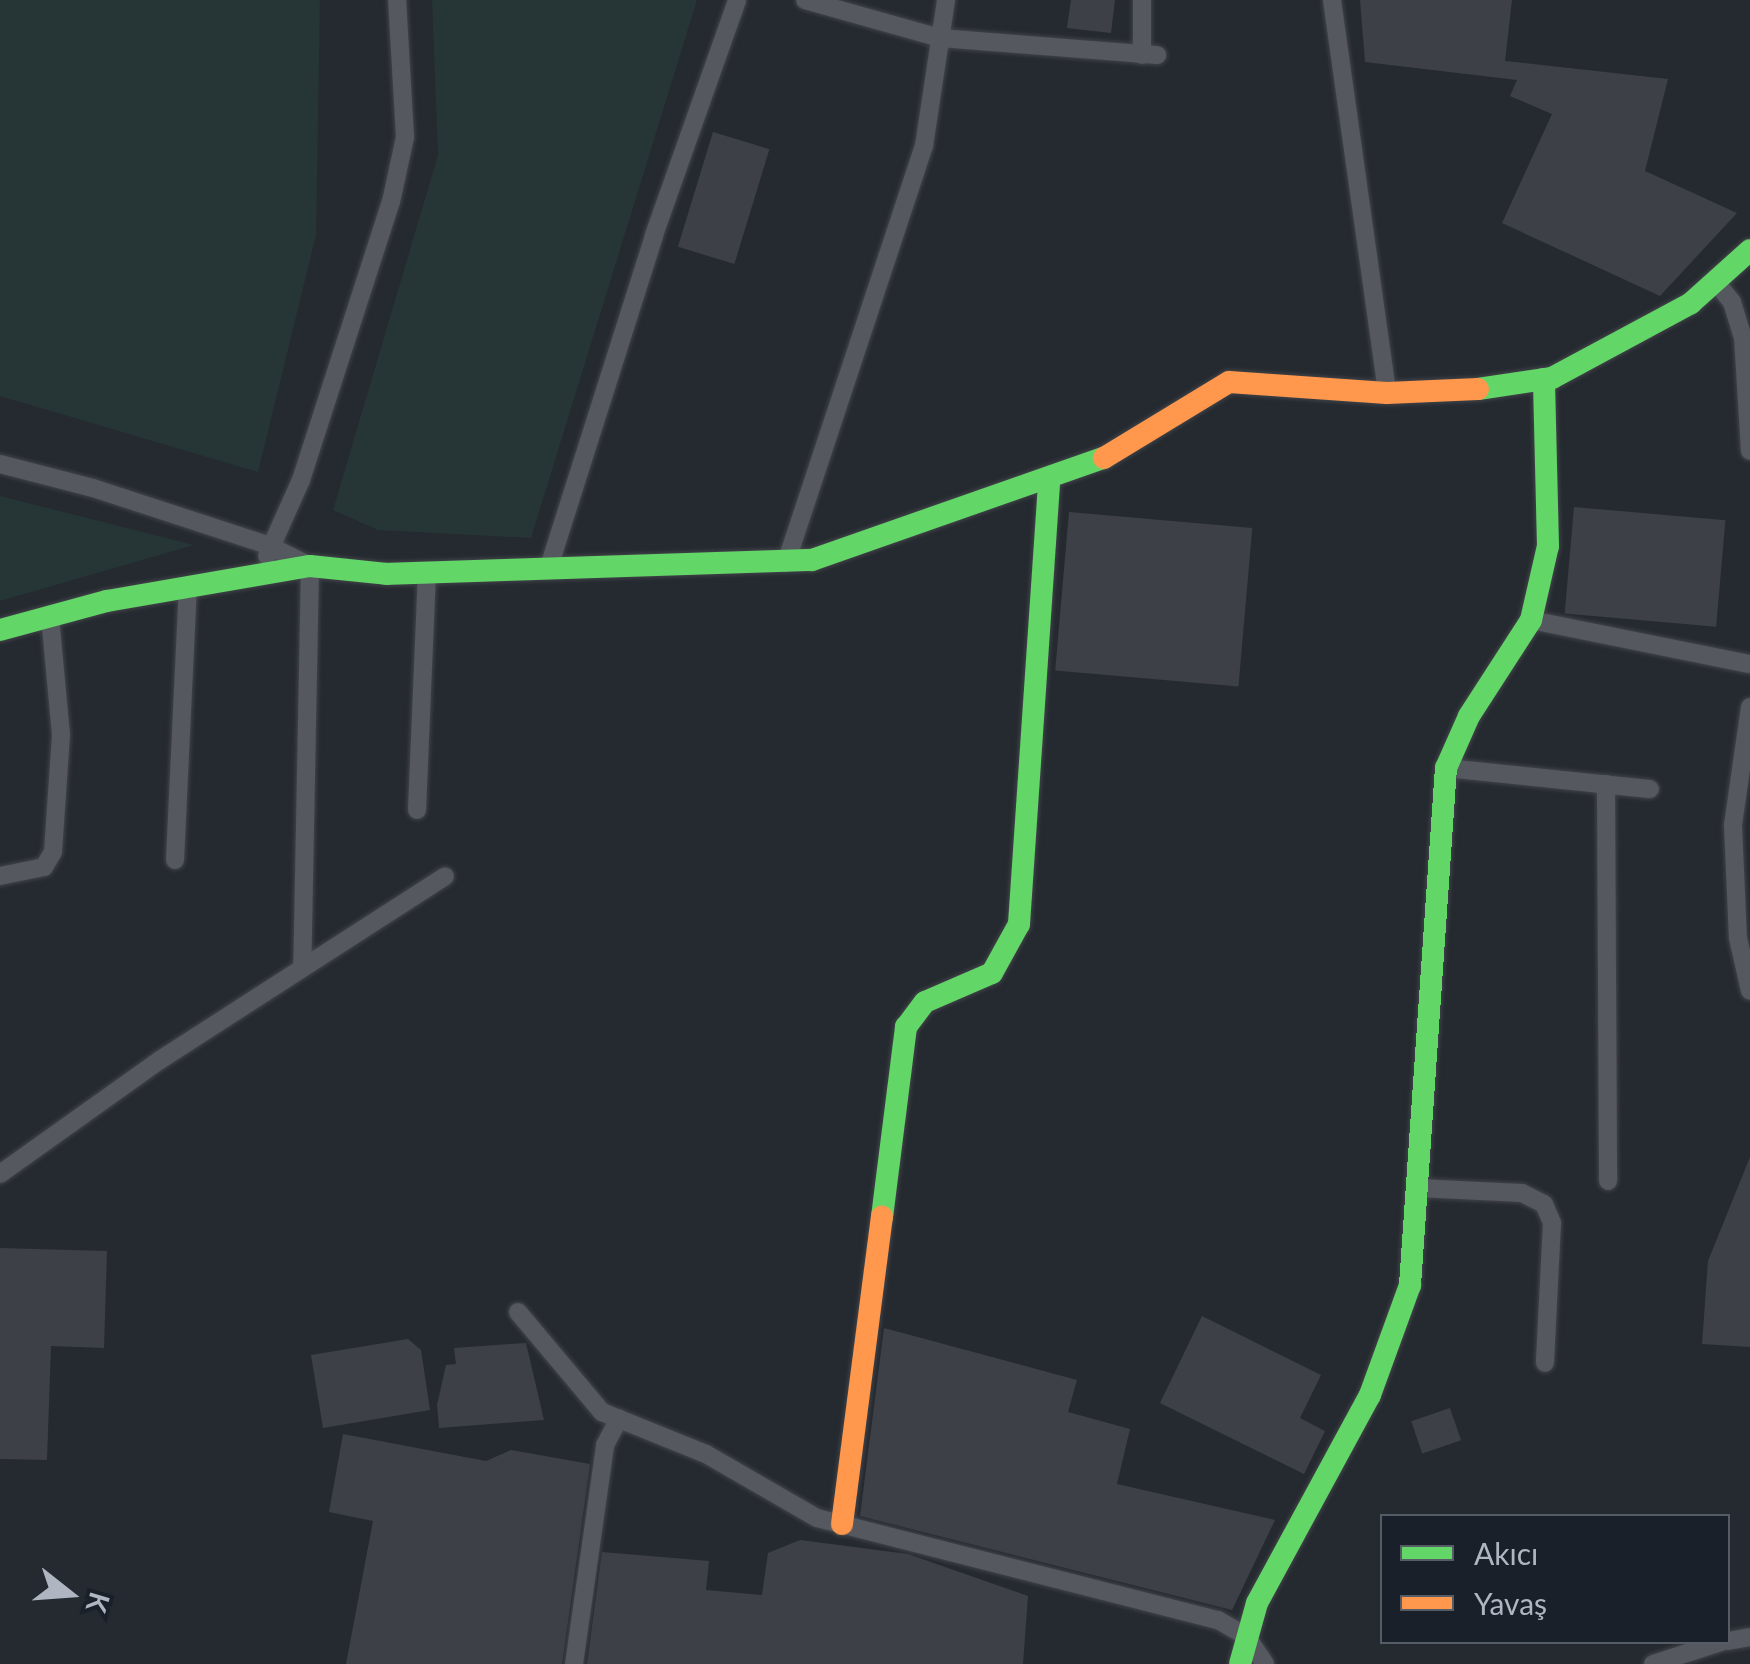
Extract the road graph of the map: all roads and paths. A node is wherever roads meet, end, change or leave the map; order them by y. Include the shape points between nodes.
1 (397, 0) edge
2 (737, 0) edge
3 (805, 0) edge
4 (946, 0) edge
5 (1142, 0) edge
6 (1332, 0) edge
7 (940, 38) junction
8 (1750, 250) edge
9 (1716, 281) junction
10 (1544, 379) junction
11 (1387, 393) junction
12 (1750, 451) edge
13 (0, 464) edge
14 (1049, 482) junction
15 (270, 546) junction
16 (786, 564) junction
17 (310, 566) junction
18 (549, 568) junction
19 (427, 573) junction
20 (262, 576) junction
21 (188, 587) junction
22 (50, 617) junction
23 (1531, 620) junction
24 (0, 630) edge
25 (1750, 664) edge
26 (1750, 708) edge
27 (1446, 768) junction
28 (1606, 784) junction
29 (1650, 788) dead end
30 (417, 810) dead end
31 (174, 860) dead end
32 (0, 876) edge
33 (445, 876) dead end
34 (302, 968) junction
35 (1750, 991) edge
36 (0, 1174) edge
37 (1608, 1180) dead end
38 (1418, 1188) junction
39 (518, 1312) dead end
40 (1545, 1363) dead end
41 (619, 1419) junction
42 (842, 1524) junction
43 (1247, 1638) junction
44 (1715, 1644) edge
45 (574, 1664) edge
46 (1240, 1664) edge
47 (1265, 1664) edge
48 (1652, 1664) edge

1 - 15 street via 405,137 390,202 301,480
2 - 18 street
3 - 7 street
4 - 7 street
5 - 7 street via 1150,55
6 - 11 street
7 - 16 street via 924,146
8 - 9 street
9 - 10 street via 1626,344
9 - 12 street via 1732,302 1743,337
10 - 11 street
10 - 23 street via 1548,546
11 - 14 street via 1229,382 1130,445
13 - 15 street
14 - 16 street
14 - 42 street via 1019,924 992,973 926,1002 906,1026
15 - 17 street
15 - 20 street
16 - 18 street
17 - 19 street
17 - 20 street
17 - 34 street
18 - 19 street
19 - 30 street
20 - 21 street
21 - 22 street
21 - 31 street
22 - 24 street
22 - 32 street via 61,735 52,852 44,867
23 - 25 street
23 - 27 street via 1468,716
26 - 35 street via 1733,824 1738,938
27 - 28 street
27 - 38 street
28 - 29 street
28 - 37 street
33 - 34 street
34 - 36 street
38 - 40 street via 1522,1193 1544,1204 1552,1223
38 - 43 street via 1410,1284 1370,1395 1256,1604
39 - 41 street via 602,1412
41 - 42 street via 706,1454 817,1518
41 - 45 street via 604,1445
42 - 43 street via 1171,1606
43 - 46 street
43 - 47 street
44 - 48 street

